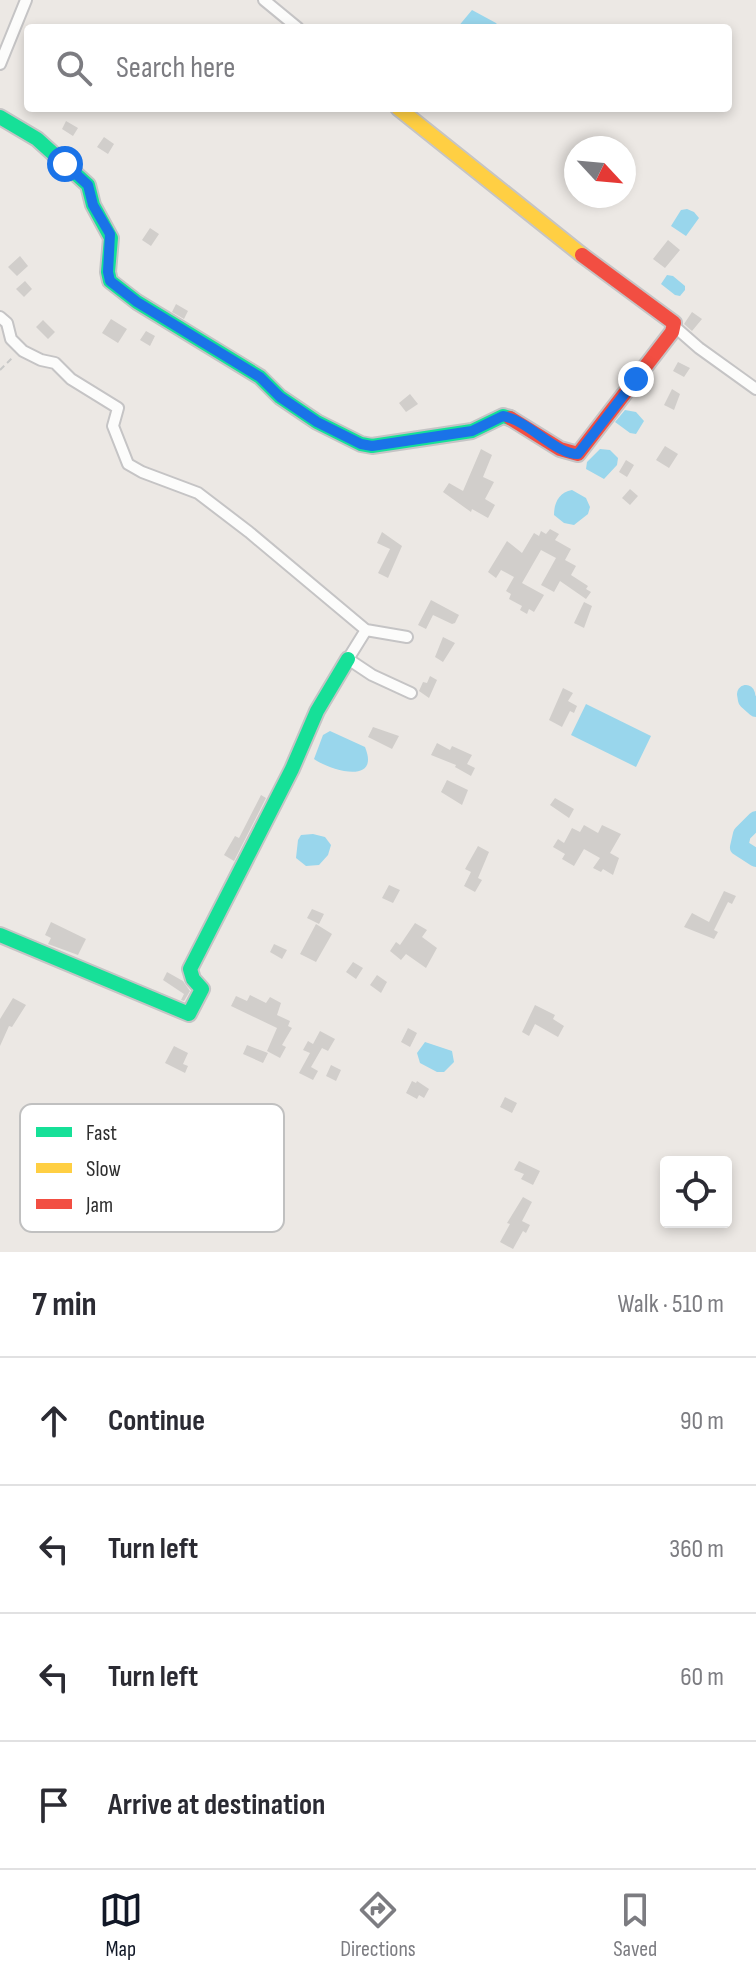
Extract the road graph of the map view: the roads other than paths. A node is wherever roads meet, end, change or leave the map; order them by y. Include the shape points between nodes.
1 (26, 0) edge
2 (264, 0) edge
3 (293, 24) edge
4 (0, 64) edge
5 (403, 112) edge
6 (0, 117) edge
7 (0, 317) edge
8 (675, 327) junction
9 (756, 389) edge
10 (366, 630) junction
11 (407, 637) dead end
12 (348, 659) junction
13 (411, 693) dead end
14 (0, 935) edge

1 - 4 street
2 - 3 street
5 - 8 street
6 - 8 street via 37,139 85,182 111,238 110,281 260,377 317,422 361,444 457,434 503,416 578,454
7 - 10 street via 20,349 55,363 118,408 113,426 128,464 198,493
8 - 9 street
10 - 11 street
10 - 12 street
12 - 13 street
12 - 14 street via 317,711 190,969 202,989 189,1014

